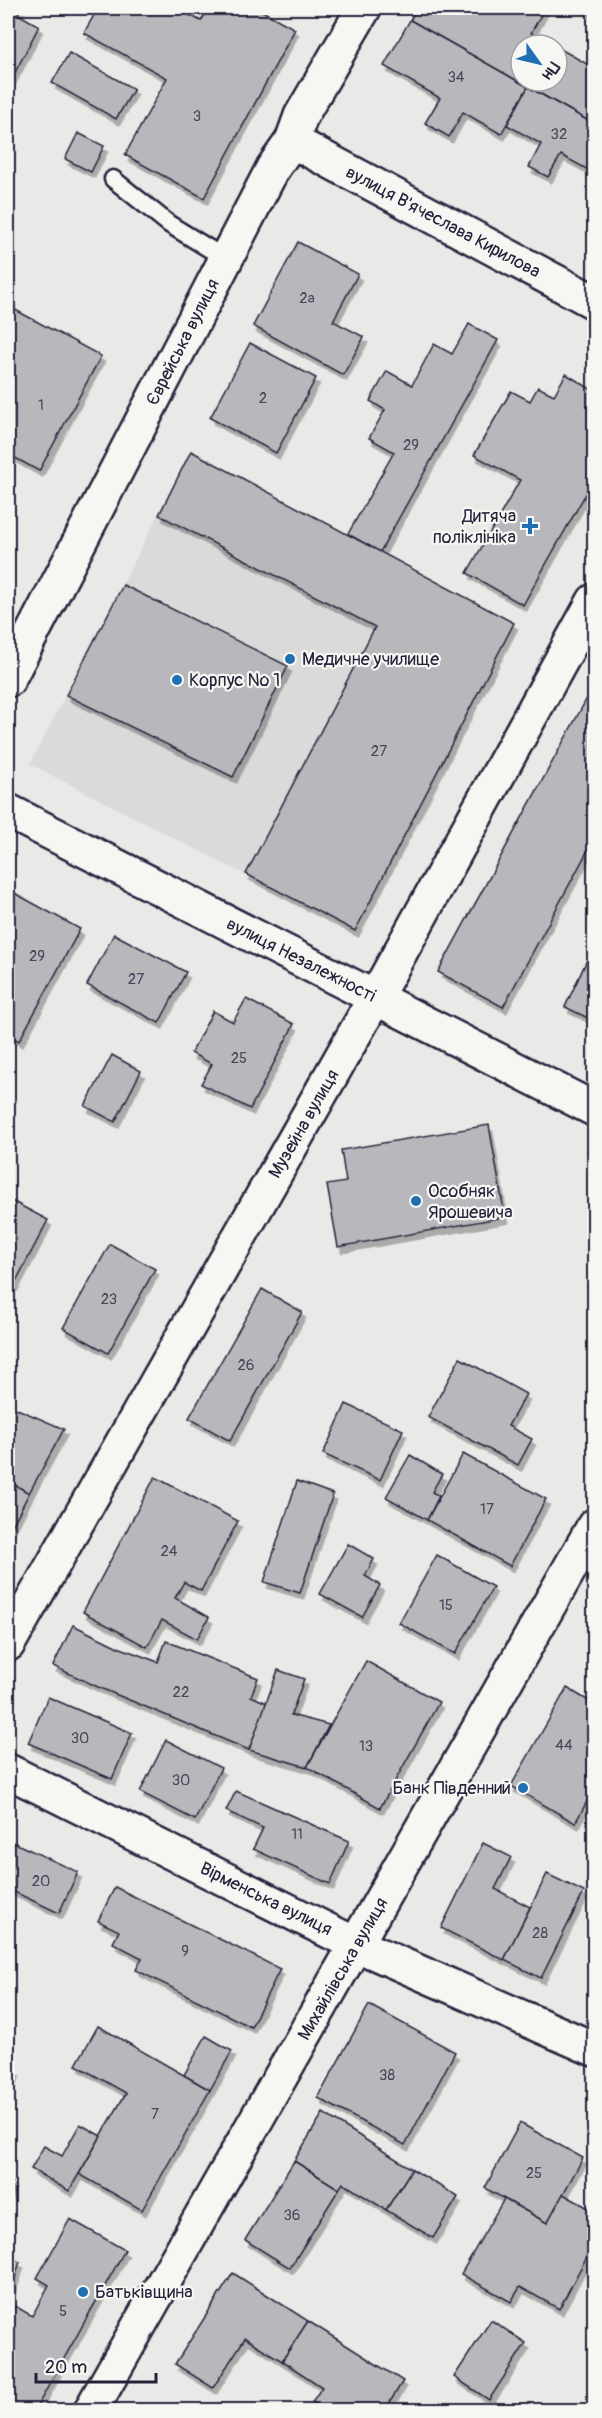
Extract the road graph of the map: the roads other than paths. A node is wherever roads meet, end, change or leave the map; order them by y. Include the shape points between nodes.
1 (364, 8) edge
2 (292, 141) junction
3 (113, 179) dead end
4 (226, 259) junction
5 (594, 302) edge
6 (594, 600) edge
7 (8, 680) edge
8 (8, 811) edge
9 (375, 999) junction
10 (594, 1109) edge
11 (594, 1526) edge
12 (8, 1644) edge
13 (8, 1771) edge
14 (357, 1945) junction
15 (594, 2049) edge
16 (91, 2410) edge

1 - 2 street, Єврейська вулиця via 301,116
2 - 4 street, Єврейська вулиця via 273,168
2 - 5 street, вулиця В'ячеслава Кирилова
3 - 4 lane via 169,224
4 - 7 street, Єврейська вулиця
6 - 9 street, Музейна вулиця
8 - 9 street, вулиця Незалежності
9 - 10 street, вулиця Незалежності
9 - 12 street, Музейна вулиця
11 - 14 street, Михайлівська вулиця
13 - 14 street, Вірменська вулиця
14 - 15 street, Вірменська вулиця
14 - 16 street, Михайлівська вулиця

